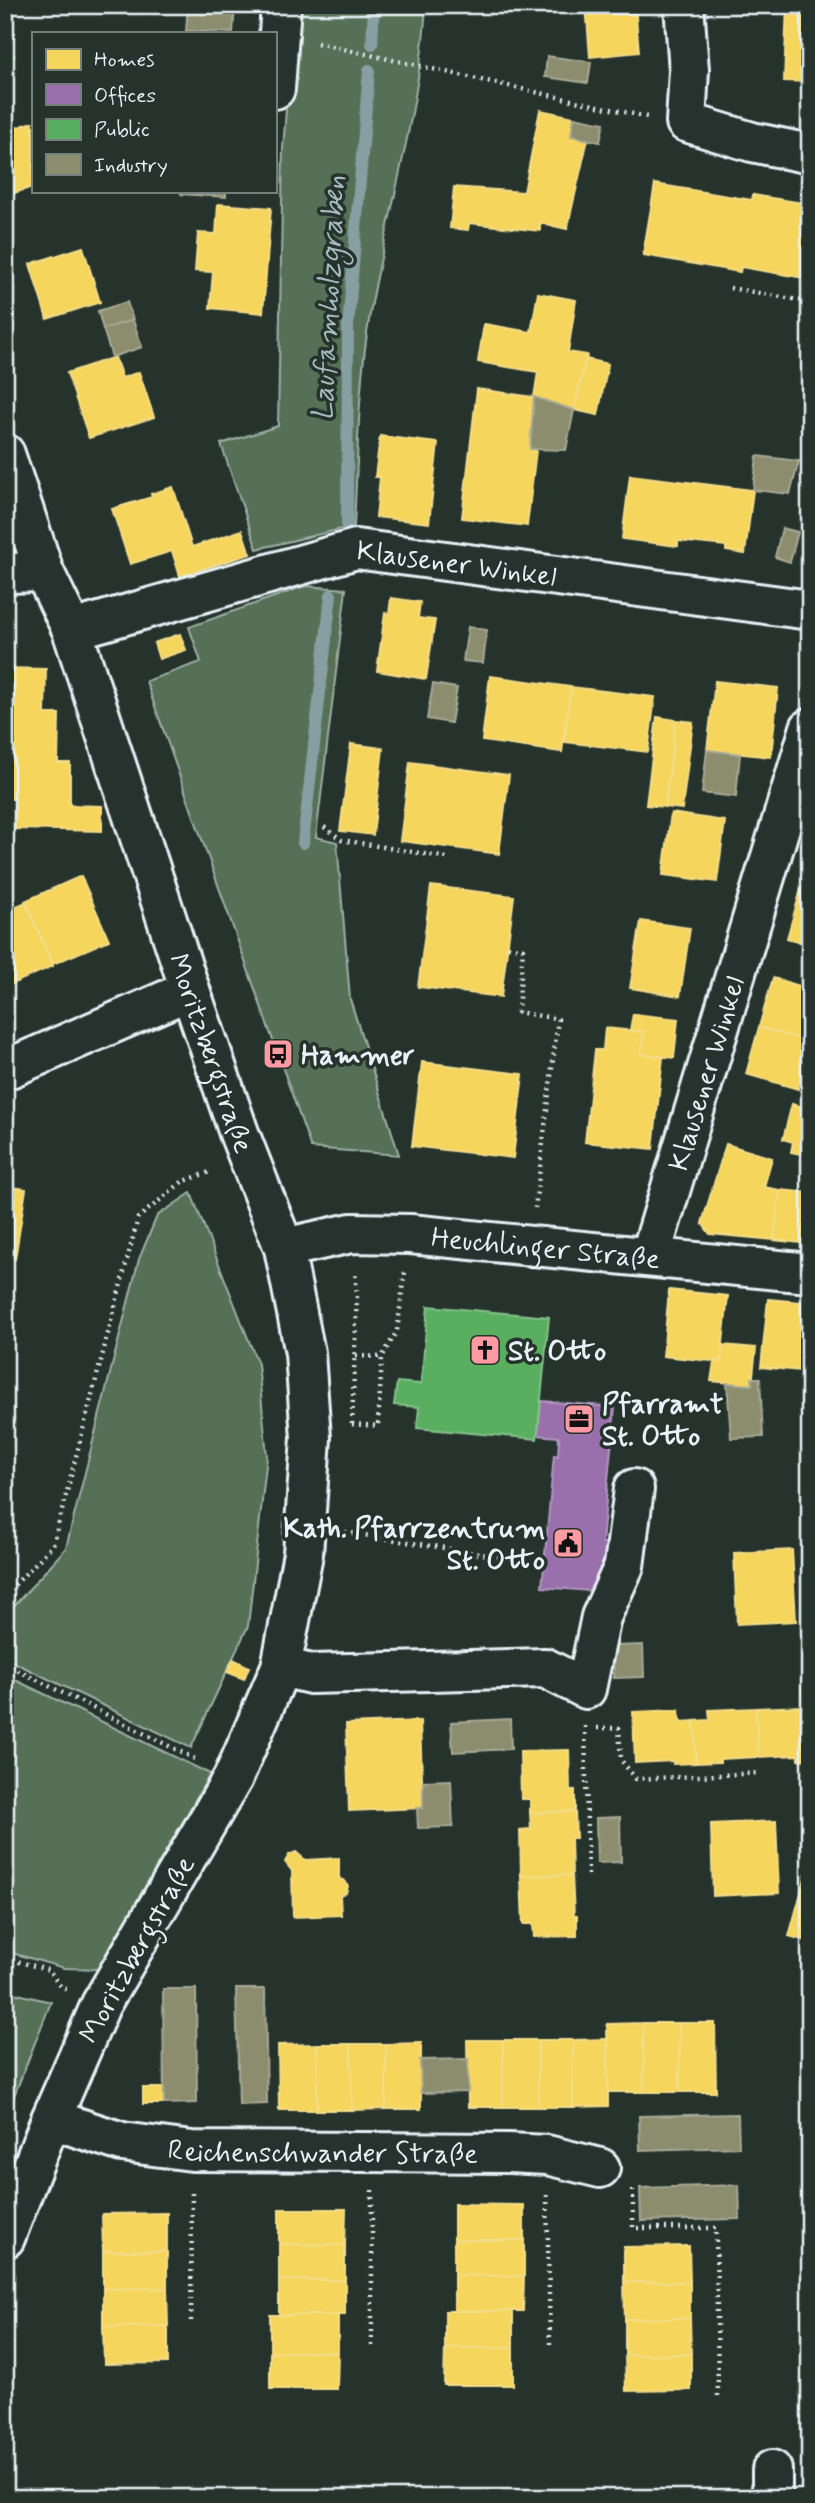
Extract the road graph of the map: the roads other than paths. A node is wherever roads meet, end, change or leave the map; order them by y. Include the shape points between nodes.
1 (684, 5) edge
2 (280, 20) edge
3 (276, 75) edge
4 (810, 154) edge
5 (5, 454) edge
6 (44, 572) junction
7 (5, 573) edge
8 (810, 610) edge
9 (72, 630) junction
10 (810, 728) edge
11 (190, 990) junction
12 (5, 1070) edge
13 (284, 1248) junction
14 (650, 1257) junction
15 (810, 1273) edge
16 (634, 1489) dead end
17 (281, 1667) junction
18 (51, 2119) junction
19 (600, 2168) road end
20 (5, 2238) edge

1 - 4 street via 689,70 686,122
2 - 3 street
5 - 6 street, Moritzbergstraße
6 - 7 street
6 - 9 street, Moritzbergstraße
8 - 9 street, Klausener Winkel via 356,549
9 - 11 street, Moritzbergstraße
10 - 14 street, Klausener Winkel
11 - 12 street
11 - 13 street, Moritzbergstraße
13 - 14 street, Heuchlinger Straße via 351,1233 410,1234
13 - 17 street, Moritzbergstraße via 305,1353 311,1438 303,1553
14 - 15 street, Heuchlinger Straße
16 - 17 street via 624,1566 601,1617 586,1689 545,1668 311,1674
17 - 18 street, Moritzbergstraße via 233,1778 101,2004
18 - 19 street, Reichenschwander Straße via 122,2142 192,2151 547,2155
18 - 20 street, Moritzbergstraße

